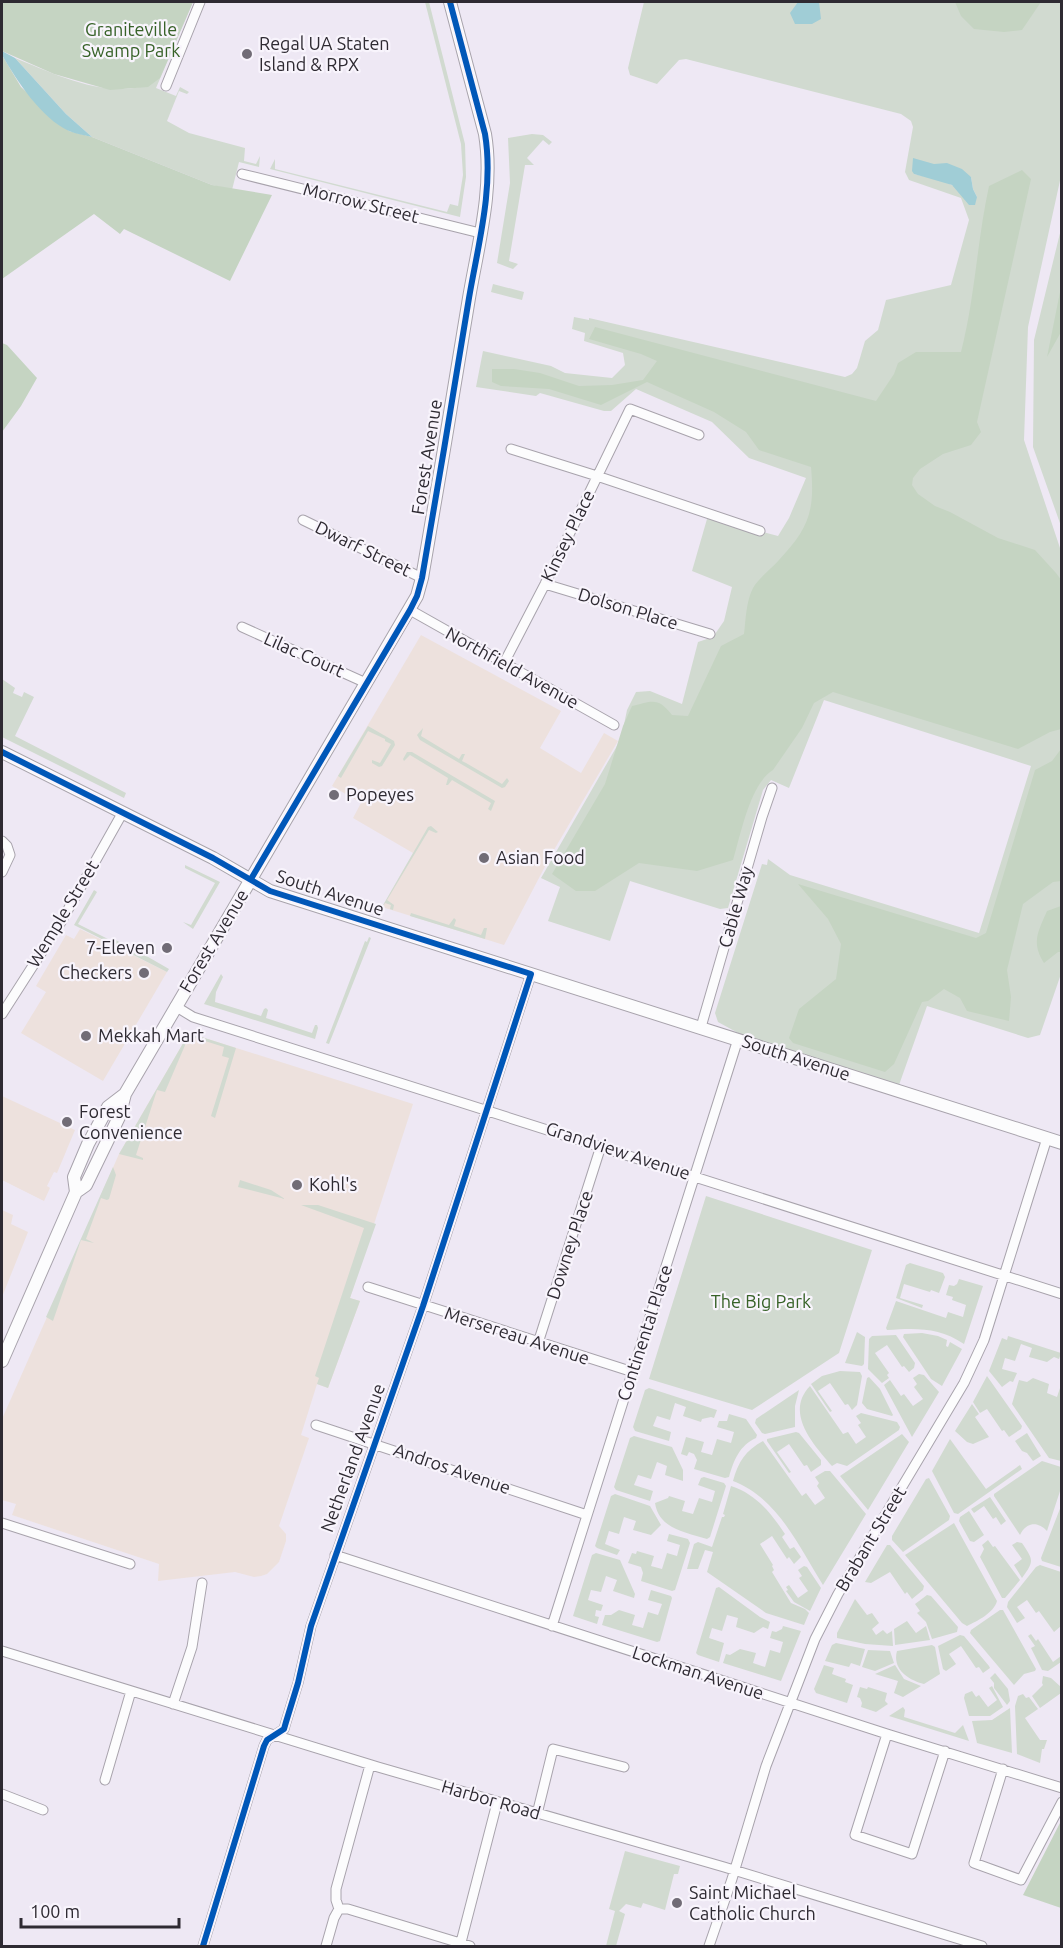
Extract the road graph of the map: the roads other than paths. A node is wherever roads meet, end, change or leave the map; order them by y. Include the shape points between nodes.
1 (200, 2) edge
2 (450, 2) edge
3 (166, 86) dead end
4 (242, 174) dead end
5 (480, 233) junction
6 (699, 435) dead end
7 (511, 449) dead end
8 (597, 476) junction
9 (303, 520) dead end
10 (760, 531) dead end
11 (422, 578) junction
12 (545, 584) junction
13 (410, 610) junction
14 (242, 627) dead end
15 (710, 634) dead end
16 (504, 663) junction
17 (366, 683) junction
18 (614, 725) dead end
19 (2, 752) edge
20 (772, 788) dead end
21 (123, 812) junction
22 (2, 841) edge
23 (2, 872) edge
24 (250, 879) junction
25 (531, 974) junction
26 (175, 1006) junction
27 (2, 1014) edge
28 (701, 1027) junction
29 (738, 1039) junction
30 (487, 1109) junction
31 (1047, 1138) junction
32 (1062, 1143) edge
33 (601, 1146) junction
34 (695, 1176) junction
35 (1004, 1276) junction
36 (368, 1287) dead end
37 (1062, 1294) edge
38 (423, 1306) junction
39 (538, 1343) junction
40 (2, 1361) edge
41 (633, 1372) junction
42 (315, 1425) dead end
43 (375, 1443) junction
44 (587, 1515) junction
45 (2, 1522) edge
46 (335, 1555) junction
47 (130, 1564) dead end
48 (201, 1583) dead end
49 (552, 1626) junction
50 (2, 1651) edge
51 (131, 1691) junction
52 (790, 1702) junction
53 (173, 1704) junction
54 (887, 1734) junction
55 (277, 1735) junction
56 (945, 1751) junction
57 (370, 1765) junction
58 (624, 1767) dead end
59 (1003, 1769) junction
60 (105, 1780) dead end
61 (1062, 1788) edge
62 (2, 1794) edge
63 (1062, 1802) edge
64 (497, 1803) junction
65 (43, 1810) dead end
66 (537, 1814) junction
67 (735, 1870) junction
68 (339, 1909) junction
69 (464, 1946) edge
70 (976, 1946) edge
71 (203, 1947) edge
72 (326, 1947) edge
73 (709, 1947) edge

1 - 3 street
2 - 5 main road, Forest Avenue via 487,148 488,176
4 - 5 street, Morrow Street
5 - 11 main road, Forest Avenue
6 - 8 street, Kinsey Place via 630,409
7 - 8 street
8 - 10 street
8 - 12 street, Kinsey Place
9 - 11 street, Dwarf Street
11 - 13 main road, Forest Avenue
12 - 15 street, Dolson Place
12 - 16 street, Kinsey Place
13 - 16 street, Northfield Avenue
13 - 17 main road, Forest Avenue
14 - 17 street, Lilac Court
16 - 18 street, Northfield Avenue
17 - 24 main road, Forest Avenue
19 - 21 main road, South Avenue
20 - 28 street, Cable Way
21 - 24 main road, South Avenue
21 - 27 street, Wemple Street via 61,922
22 - 23 street via 9,851
24 - 25 main road, South Avenue via 270,891
24 - 26 main road, Forest Avenue
25 - 28 main road, South Avenue
25 - 30 street, Netherland Avenue
26 - 30 street, Grandview Avenue via 194,1017
26 - 40 main road, Forest Avenue via 125,1094 119,1117 86,1185 76,1191
28 - 29 main road, South Avenue
29 - 31 main road, South Avenue
29 - 34 street, Continental Place
30 - 33 street, Grandview Avenue
30 - 38 street, Netherland Avenue
31 - 32 main road, South Avenue
31 - 35 street, Brabant Street
33 - 34 street, Grandview Avenue
33 - 39 street, Downey Place
34 - 35 street, Grandview Avenue
34 - 41 street, Continental Place
35 - 37 street, Grandview Avenue
35 - 52 street, Brabant Street via 984,1340 964,1383 838,1594
36 - 38 street, Mersereau Avenue
38 - 39 street, Mersereau Avenue
38 - 43 street, Netherland Avenue
39 - 41 street, Mersereau Avenue
41 - 44 street, Continental Place
42 - 43 street, Andros Avenue
43 - 44 street, Andros Avenue
43 - 46 street, Netherland Avenue
44 - 49 street, Continental Place
45 - 47 street
46 - 49 street, Lockman Avenue
46 - 55 street, Netherland Avenue via 311,1626 284,1729
48 - 53 street via 192,1647
49 - 52 street, Lockman Avenue
50 - 51 street, Harbor Road
51 - 53 street, Harbor Road
51 - 60 street
52 - 54 street, Lockman Avenue
52 - 67 street, Brabant Street via 754,1802
53 - 55 street, Harbor Road
54 - 56 street, Lockman Avenue
54 - 56 street via 855,1835 912,1854
55 - 57 street, Harbor Road
55 - 71 street, Netherland Avenue via 264,1746
56 - 59 street, Lockman Avenue
57 - 64 street, Harbor Road
57 - 68 street via 336,1889
58 - 66 street via 553,1749
59 - 61 street, Lockman Avenue
59 - 63 street via 974,1863 1021,1880
62 - 65 street
64 - 66 street, Harbor Road
64 - 69 street
66 - 67 street, Harbor Road
67 - 70 street, Harbor Road
67 - 73 street, Brabant Street
68 - 69 street
68 - 72 street

